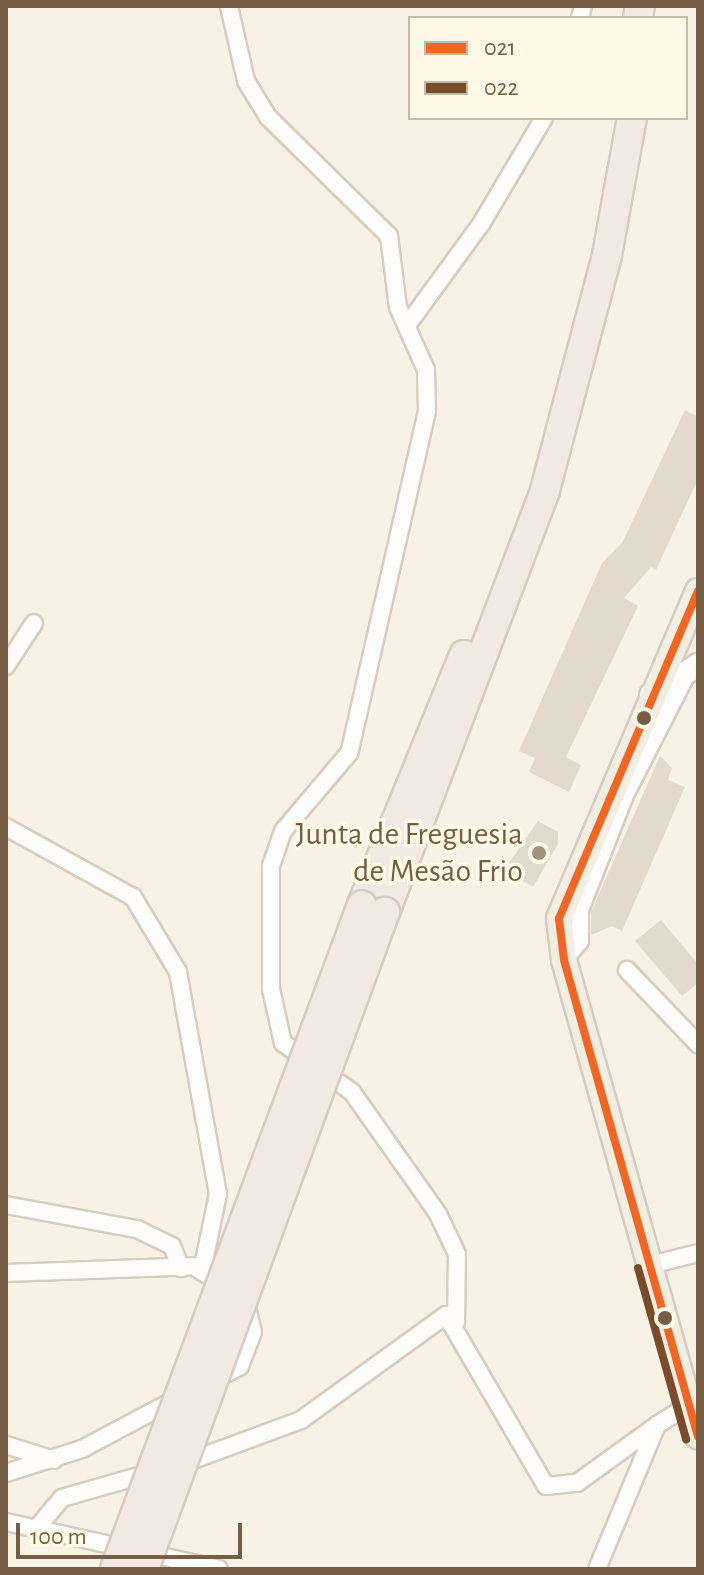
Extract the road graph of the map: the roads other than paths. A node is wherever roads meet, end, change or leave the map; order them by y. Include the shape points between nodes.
1 (229, 6) edge
2 (543, 120) edge
3 (620, 120) edge
4 (632, 120) edge
5 (408, 324) junction
6 (698, 591) edge
7 (34, 623) dead end
8 (674, 644) junction
9 (694, 664) edge
10 (6, 666) edge
11 (651, 695) junction
12 (6, 827) edge
13 (374, 908) junction
14 (564, 960) junction
15 (627, 970) dead end
16 (698, 1044) edge
17 (6, 1205) edge
18 (698, 1253) edge
19 (650, 1265) junction
20 (181, 1268) junction
21 (202, 1271) junction
22 (6, 1273) edge
23 (456, 1322) junction
24 (689, 1405) junction
25 (657, 1425) junction
26 (698, 1436) edge
27 (6, 1445) edge
28 (54, 1460) junction
29 (6, 1473) edge
30 (6, 1522) edge
31 (36, 1529) junction
32 (115, 1569) edge
33 (144, 1569) edge
34 (219, 1569) edge
35 (597, 1569) edge

1 - 5 street via 246,81 268,117 389,236 398,307
2 - 5 street via 481,224
3 - 13 highway via 594,273 551,424
4 - 13 highway via 607,255 545,490
5 - 23 street via 426,370 427,411 349,753 283,831 271,865 271,989 283,1043 352,1092 438,1214 457,1254
6 - 8 main road
7 - 10 street
8 - 9 street
8 - 11 main road
9 - 11 street
9 - 14 street via 636,771 580,910 580,941
11 - 14 main road via 563,898
12 - 21 street via 133,897 178,972 218,1194
13 - 32 highway, bridge
13 - 33 highway, bridge
14 - 19 main road
15 - 16 street
17 - 20 street via 137,1229 172,1246
18 - 19 street
19 - 24 main road
20 - 21 street
20 - 22 street
21 - 28 street via 244,1299 253,1332 240,1366
23 - 25 street via 546,1486 577,1483
23 - 31 street via 434,1319 301,1420 262,1440 62,1498
24 - 25 street
24 - 26 main road
25 - 35 street
27 - 28 street
28 - 29 street
30 - 31 street
31 - 34 street

